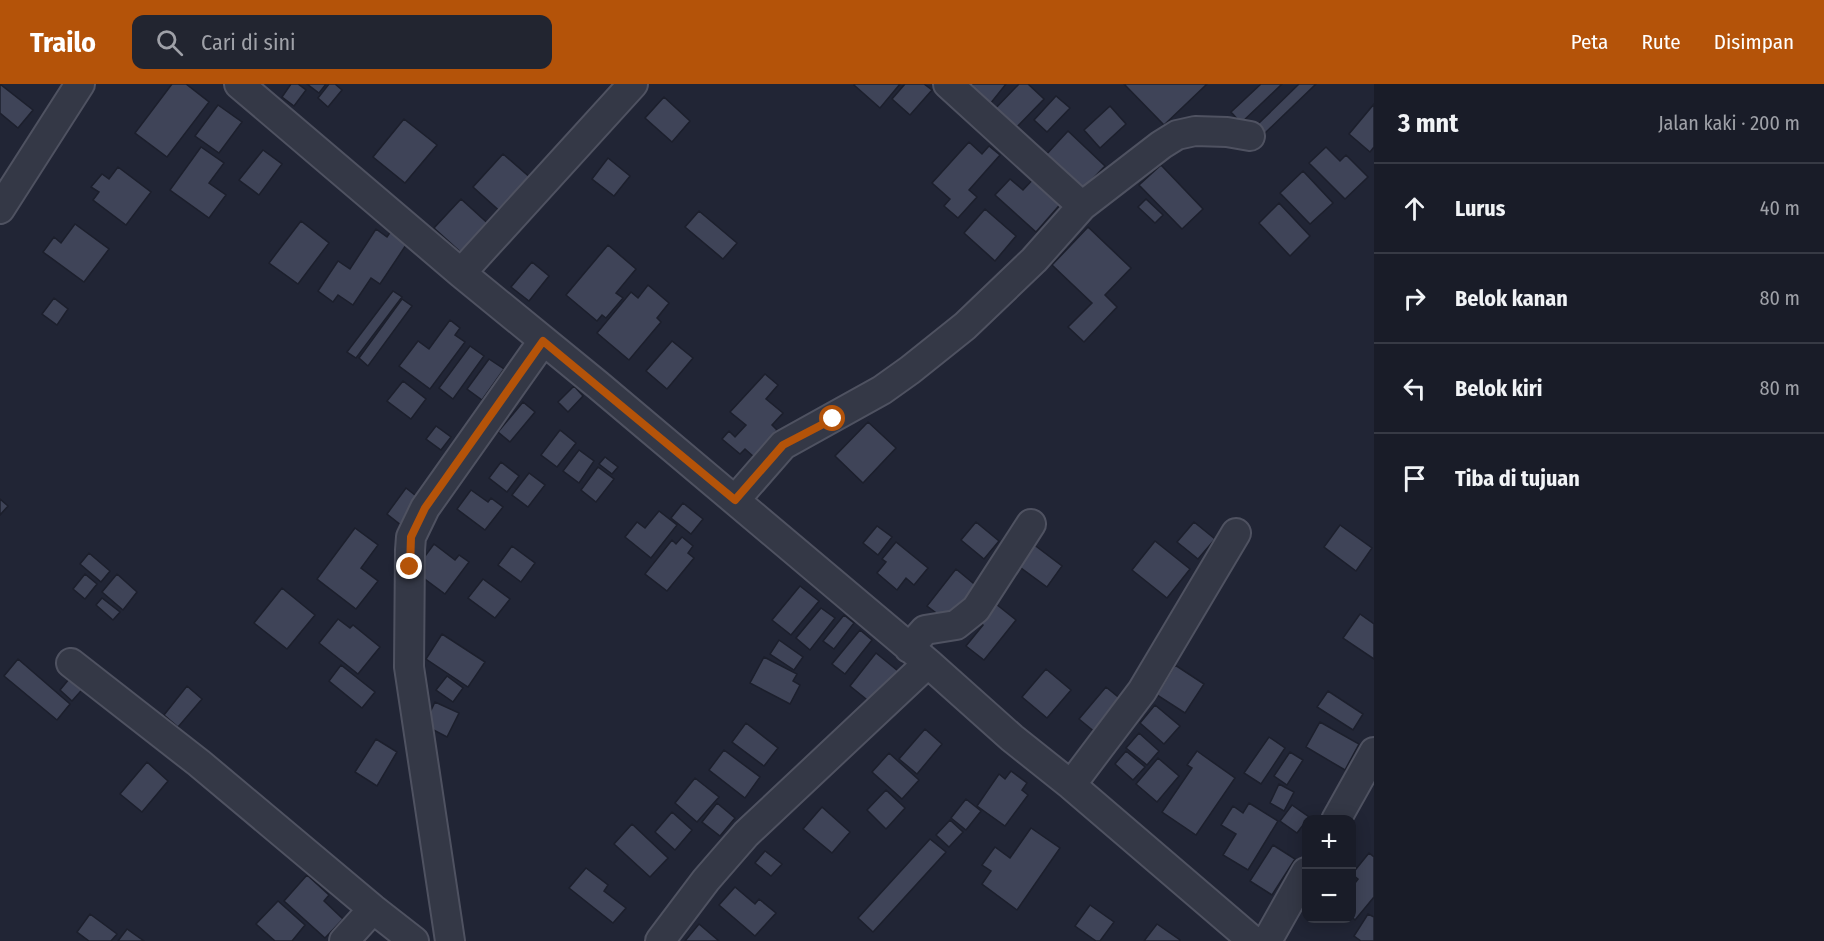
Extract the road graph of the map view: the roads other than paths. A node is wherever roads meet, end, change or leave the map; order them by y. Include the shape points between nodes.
1 (80, 84) edge
2 (240, 84) edge
3 (633, 84) edge
4 (948, 84) edge
5 (269, 93) edge
6 (1250, 136) dead end
7 (1082, 207) junction
8 (0, 209) edge
9 (465, 269) junction
10 (543, 341) junction
11 (735, 500) junction
12 (1031, 524) dead end
13 (1236, 533) dead end
14 (919, 655) junction
15 (71, 663) dead end
16 (1374, 752) edge
17 (1071, 785) junction
18 (1338, 815) edge
19 (1302, 879) edge
20 (373, 909) junction
21 (344, 941) edge
22 (414, 941) edge
23 (450, 941) edge
24 (660, 941) edge
25 (1253, 941) edge
26 (1267, 941) edge

1 - 8 street
2 - 5 street
3 - 9 street
4 - 7 street
5 - 9 street
6 - 7 street via 1195,131 1178,135
7 - 11 street via 1034,260 964,326 882,390 783,445
9 - 10 street
10 - 11 street
10 - 23 street via 425,508 411,537 409,667
11 - 14 street
12 - 14 street via 976,609 956,625 925,630
13 - 17 street via 1142,691
14 - 17 street
14 - 24 street via 746,834
15 - 20 street via 199,763
16 - 18 street
17 - 25 street
19 - 26 street
20 - 21 street
20 - 22 street

